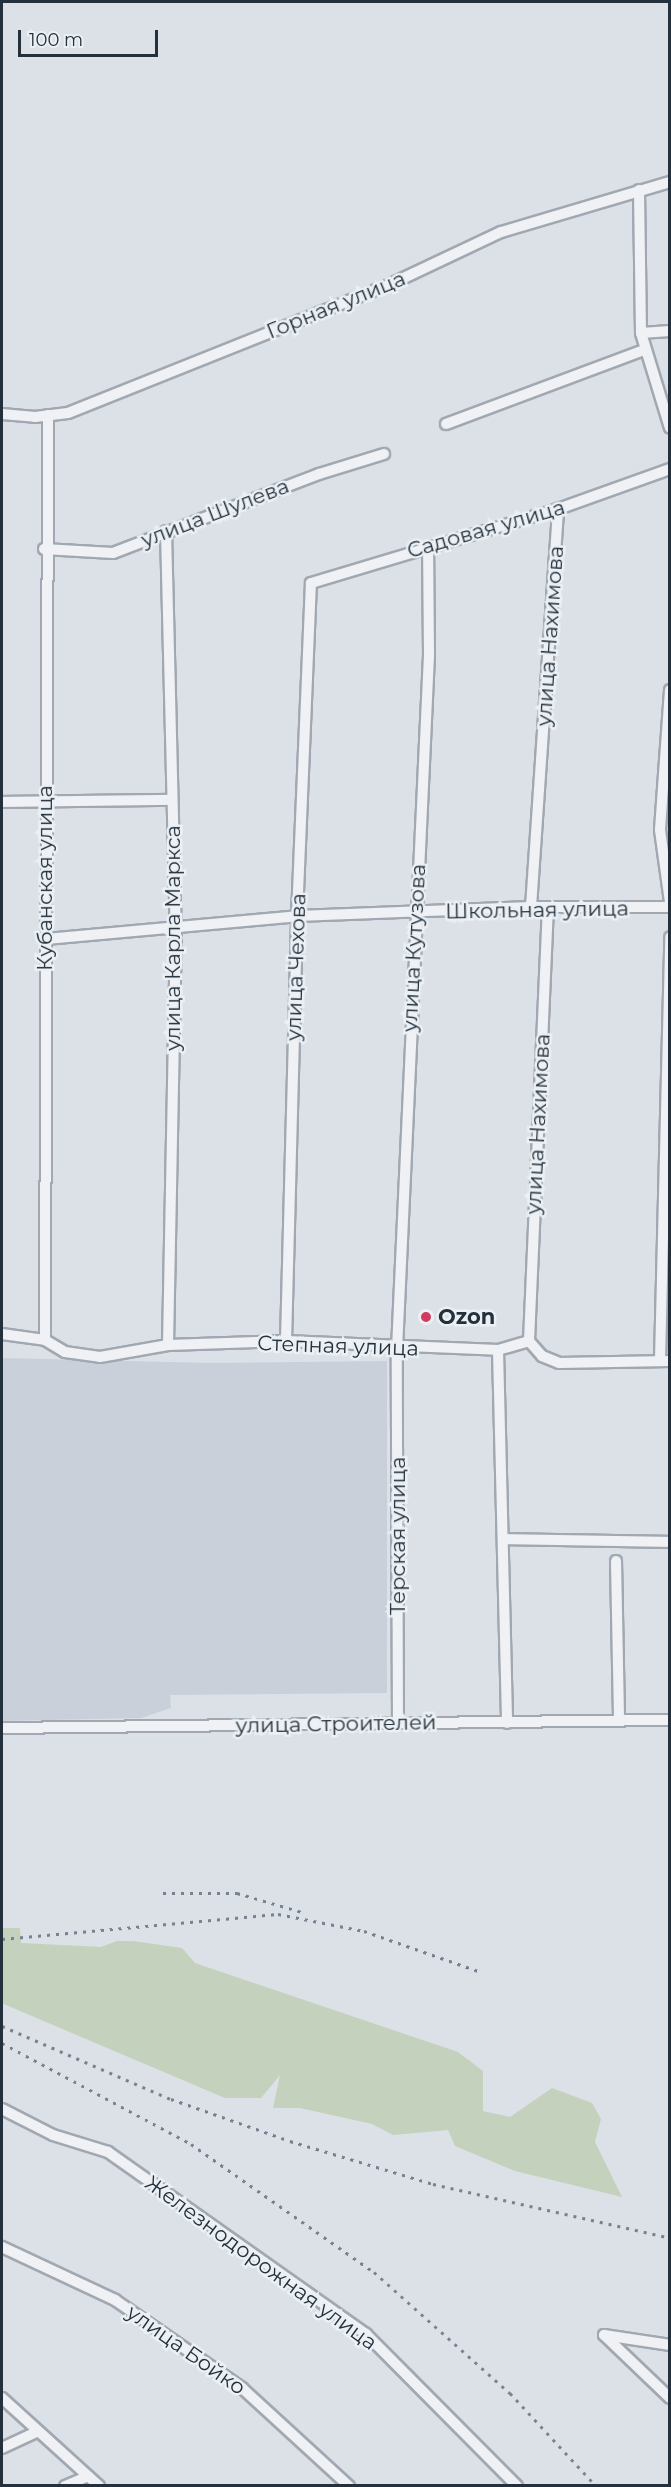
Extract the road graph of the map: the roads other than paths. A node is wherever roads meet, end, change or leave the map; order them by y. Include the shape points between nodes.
1 (669, 182) edge
2 (639, 190) junction
3 (669, 331) edge
4 (641, 333) junction
5 (644, 350) junction
6 (2, 414) edge
7 (48, 415) junction
8 (446, 424) dead end
9 (669, 428) edge
10 (384, 454) dead end
11 (669, 469) edge
12 (558, 509) junction
13 (166, 531) junction
14 (428, 547) junction
15 (45, 549) junction
16 (309, 592) joint
17 (669, 690) edge
18 (172, 800) junction
19 (45, 801) junction
20 (2, 802) edge
21 (669, 902) edge
22 (531, 907) junction
23 (548, 907) junction
24 (669, 907) edge
25 (415, 914) junction
26 (297, 916) junction
27 (176, 928) junction
28 (669, 937) edge
29 (46, 939) junction
30 (2, 1334) edge
31 (45, 1340) junction
32 (286, 1341) junction
33 (529, 1341) junction
34 (168, 1345) junction
35 (397, 1349) junction
36 (498, 1350) junction
37 (664, 1360) edge
38 (503, 1539) junction
39 (669, 1542) edge
40 (616, 1561) dead end
41 (669, 1720) edge
42 (619, 1721) junction
43 (398, 1723) junction
44 (507, 1723) junction
45 (2, 1728) edge
46 (2, 2109) edge
47 (4, 2253) edge
48 (669, 2345) edge
49 (2, 2398) edge
50 (669, 2398) edge
51 (37, 2432) junction
52 (2, 2448) edge
53 (88, 2476) junction
54 (515, 2485) edge
55 (65, 2486) edge
56 (99, 2486) edge
57 (349, 2486) edge

1 - 2 street, Горная улица
2 - 4 street
2 - 7 street, Горная улица via 501,232 359,296 93,404
3 - 4 street
4 - 5 street
5 - 8 street
5 - 9 street
6 - 7 street, Горная улица
7 - 15 street, Кубанская улица
10 - 13 street, улица Шулева
11 - 12 street, Садовая улица
12 - 14 street, Садовая улица
12 - 22 street, улица Нахимова
13 - 15 street, улица Шулева via 113,553
13 - 18 street, улица Карла Маркса
14 - 16 street, Садовая улица via 319,579 311,583
14 - 25 street, улица Кутузова via 429,654
15 - 19 street, Кубанская улица
16 - 26 street, улица Чехова
17 - 21 street via 660,830
18 - 19 street
18 - 27 street, улица Карла Маркса
19 - 20 street
19 - 29 street, Кубанская улица
22 - 23 street, Школьная улица
22 - 25 street, Школьная улица
23 - 24 street, Школьная улица
23 - 33 street, улица Нахимова
25 - 26 street, Школьная улица
25 - 35 street, улица Кутузова
26 - 27 street, Школьная улица
26 - 32 street, улица Чехова
27 - 29 street, Школьная улица
27 - 34 street, улица Карла Маркса
28 - 37 street
29 - 31 street, Кубанская улица
30 - 31 street, Степная улица
31 - 34 street, Степная улица via 65,1352 99,1357
32 - 34 street, Степная улица
32 - 35 street, Степная улица
33 - 36 street, Степная улица
33 - 37 street via 542,1356 559,1363
35 - 36 street, Степная улица
35 - 43 street, Терская улица
36 - 38 street
38 - 39 street
38 - 44 street
40 - 42 street
41 - 42 street, улица Строителей
42 - 44 street, улица Строителей
43 - 44 street, улица Строителей
43 - 45 street, улица Строителей
46 - 54 street, Железнодорожная улица via 53,2135 108,2152 366,2334
47 - 57 street, улица Бойко via 116,2300 242,2388
48 - 50 street via 604,2335
49 - 51 street
51 - 52 street
51 - 53 street
53 - 55 street
53 - 56 street

